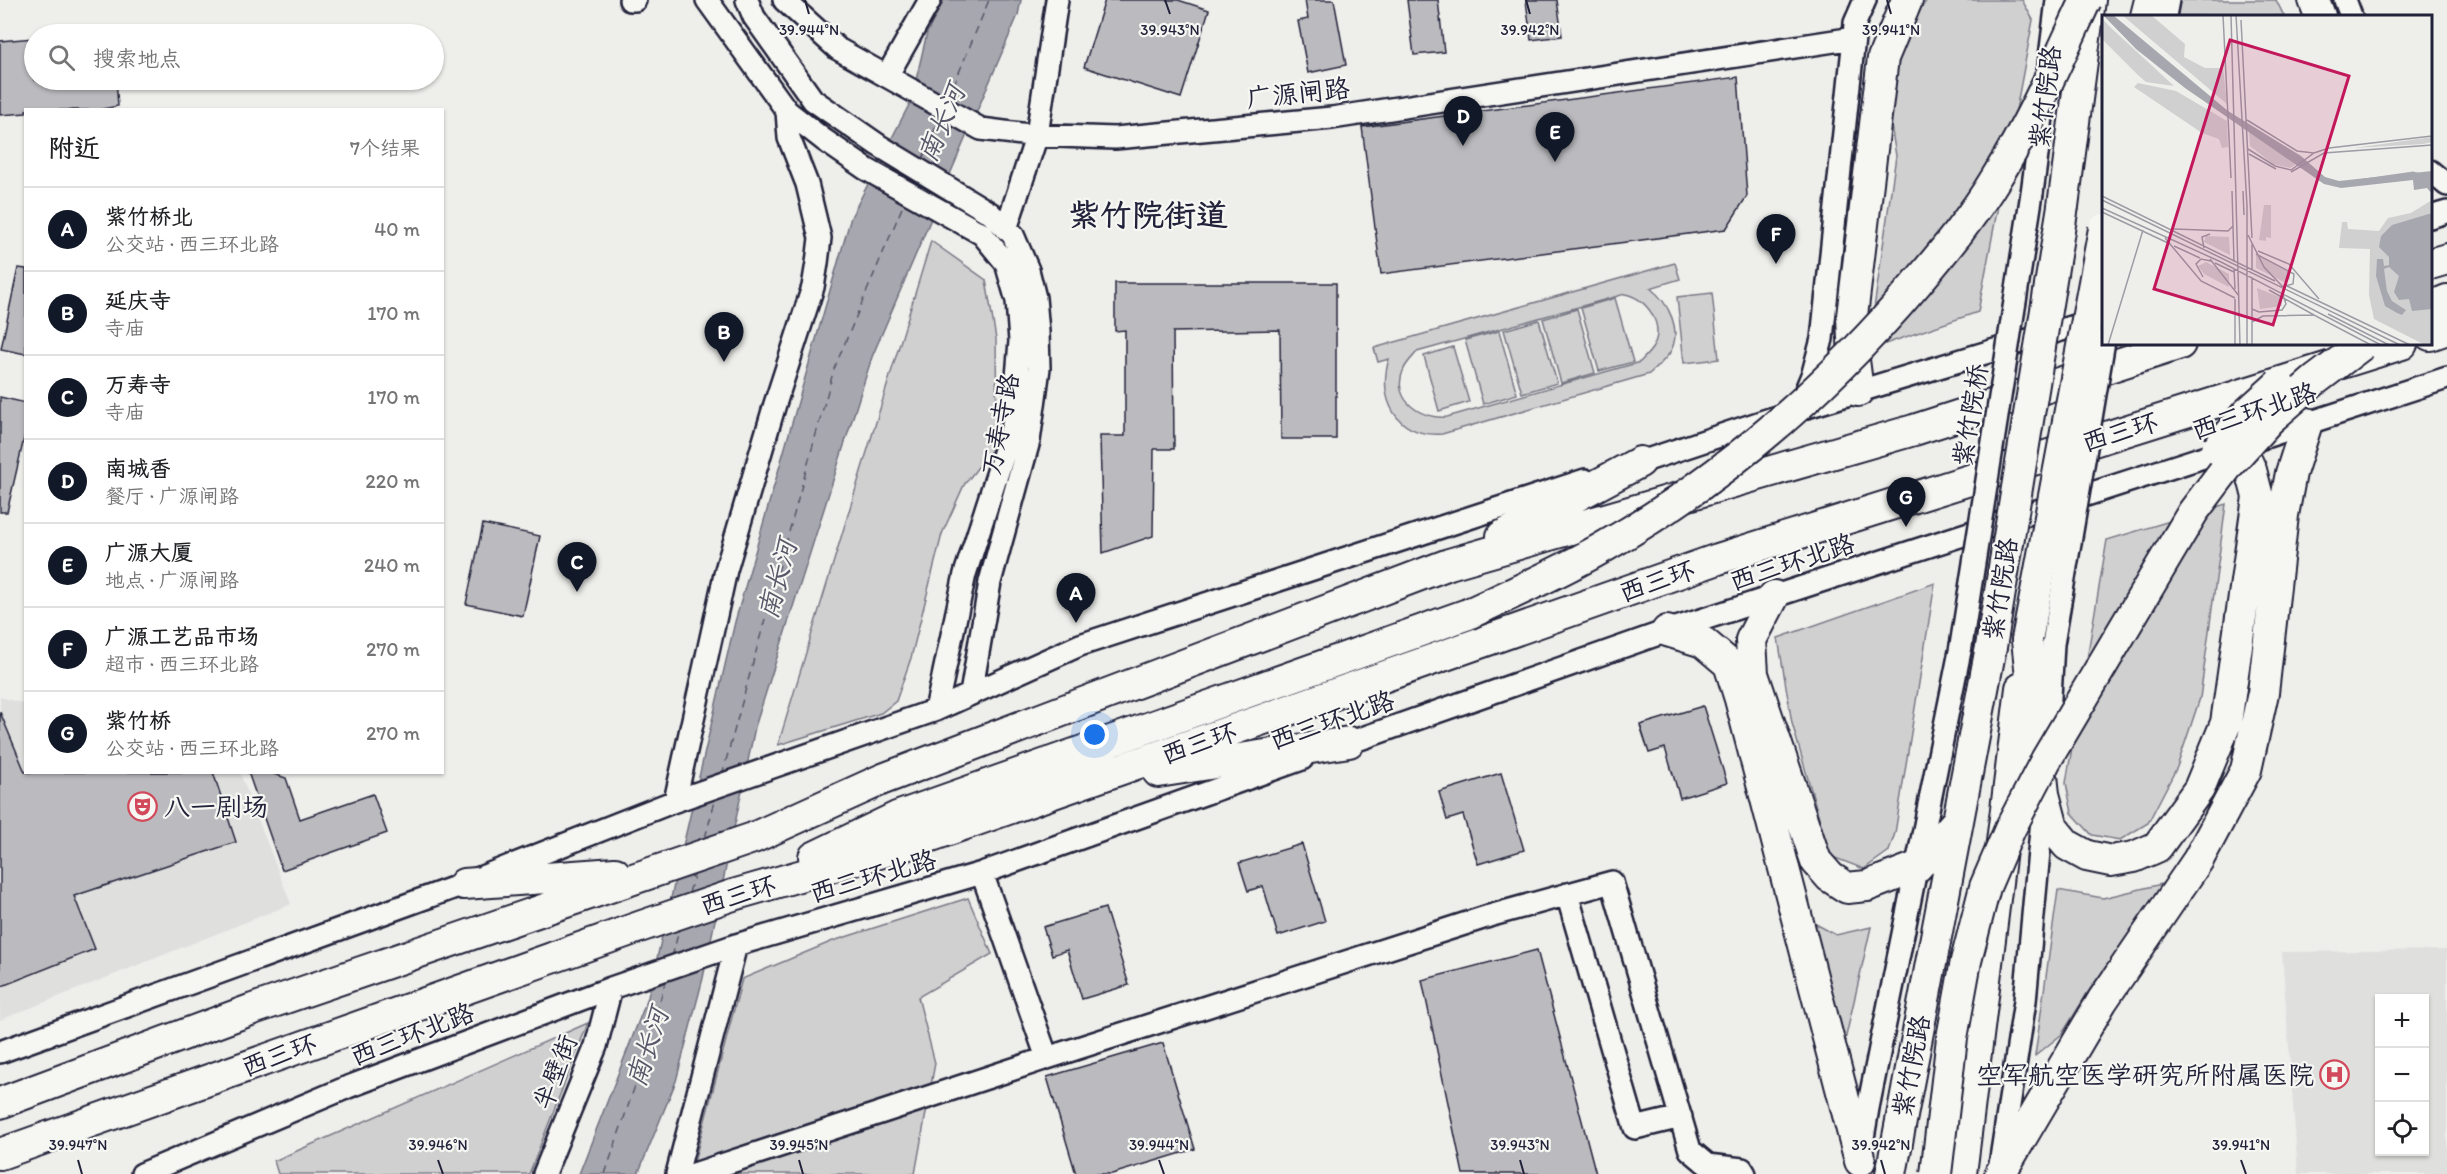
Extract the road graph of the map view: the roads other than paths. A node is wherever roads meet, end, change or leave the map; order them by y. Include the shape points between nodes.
1 (630, 0) edge
2 (635, 0) edge
3 (707, 0) edge
4 (747, 0) edge
5 (784, 0) edge
6 (930, 0) edge
7 (1057, 0) edge
8 (1865, 0) edge
9 (1908, 0) edge
10 (2057, 0) edge
11 (2067, 0) edge
12 (2088, 0) edge
13 (2150, 0) edge
14 (2168, 0) edge
15 (2314, 0) edge
16 (2345, 0) edge
17 (2146, 15) edge
18 (2165, 15) edge
19 (2320, 15) edge
20 (2351, 15) edge
21 (1854, 38) junction
22 (2085, 46) junction
23 (888, 77) junction
24 (787, 111) junction
25 (1037, 135) junction
26 (2432, 173) edge
27 (2447, 185) edge
28 (2032, 193) joint
29 (2447, 212) edge
30 (2432, 216) edge
31 (1006, 229) junction
32 (2102, 236) edge
33 (2447, 259) edge
34 (2432, 263) edge
35 (2447, 280) edge
36 (2432, 286) edge
37 (2447, 300) edge
38 (2432, 306) edge
39 (2102, 317) edge
40 (2447, 329) edge
41 (2432, 333) edge
42 (2102, 345) edge
43 (2177, 345) edge
44 (2330, 345) edge
45 (2362, 345) edge
46 (2399, 345) edge
47 (2447, 378) edge
48 (1858, 391) junction
49 (1797, 410) junction
50 (2307, 423) junction
51 (2239, 444) junction
52 (1640, 462) junction
53 (1449, 564) junction
54 (1774, 597) junction
55 (1464, 606) junction
56 (1667, 631) junction
57 (2040, 642) junction
58 (1961, 646) joint
59 (971, 694) junction
60 (936, 710) junction
61 (1350, 742) junction
62 (1087, 782) junction
63 (2044, 794) junction
64 (675, 801) junction
65 (1958, 819) junction
66 (753, 838) junction
67 (1917, 867) junction
68 (657, 870) junction
69 (982, 873) junction
70 (464, 884) junction
71 (1567, 894) junction
72 (733, 895) junction
73 (736, 945) junction
74 (621, 984) junction
75 (0, 1052) edge
76 (1047, 1058) junction
77 (0, 1102) edge
78 (1681, 1117) junction
79 (0, 1154) edge
80 (1859, 1167) edge
81 (142, 1174) edge
82 (544, 1174) edge
83 (677, 1174) edge
84 (694, 1174) edge
85 (1745, 1174) edge
86 (1891, 1174) edge
87 (1918, 1174) edge
88 (1936, 1174) edge
89 (1961, 1174) edge
90 (1999, 1174) edge

1 - 2 street
3 - 24 street
4 - 31 street, 万寿寺路 via 754,17 813,100 990,213
5 - 23 street, 广源闸路 via 838,49
6 - 23 street
7 - 25 street
8 - 21 street
9 - 48 highway via 1883,58 1852,316
10 - 28 street, 紫竹院路
11 - 22 highway
11 - 55 highway via 2028,87 1964,192 1884,295 1796,384 1738,434 1647,500
12 - 22 highway, 紫竹院路
12 - 55 highway, bridge via 2032,115 1996,178 1952,242 1862,346 1767,433 1672,504 1537,583
13 - 17 highway
14 - 18 street
15 - 19 highway
16 - 20 street
21 - 25 street, 广源闸路 via 1332,118 1115,138
21 - 49 street via 1822,339
22 - 65 highway, 紫竹院路, bridge via 1991,647
23 - 25 street, 广源闸路 via 981,129
24 - 60 street, 万寿寺路 via 866,169 982,234 1006,264 1017,301 1020,341 1013,425 965,574
24 - 64 street via 789,138 807,184 820,238 818,263 726,570
25 - 31 street
26 - 27 street
28 - 58 street, 紫竹院桥, bridge
29 - 30 street
31 - 59 street, 万寿寺路 via 1028,270 1035,298 1039,368 1029,441 990,582
32 - 57 highway, 紫竹院路, bridge
33 - 34 highway
35 - 36 highway
37 - 38 highway
39 - 48 street
40 - 41 highway
42 - 57 street, 紫竹院路, bridge
43 - 53 highway, 西三环 via 1914,430
44 - 87 highway, bridge via 2247,413 2210,457 2141,560 2009,786 1970,881 1948,957
45 - 88 highway, bridge via 2270,420 2230,463 2193,512 2046,760 2010,829 1985,887 1966,961 1952,1038
46 - 62 highway, 西三环 via 1718,559
47 - 50 street, 西三环北路
48 - 49 street
49 - 52 street
50 - 51 street, 西三环北路
50 - 90 highway via 2283,515 2263,693 2246,770 2198,860 2102,1001
51 - 54 street, 西三环北路
51 - 63 highway via 2258,497 2226,723 2199,789 2157,847 2134,857 2110,861 2087,856 2067,844 2053,828
52 - 53 highway
52 - 59 street via 1080,645
53 - 66 highway, 西三环 via 883,778
54 - 56 street, 西三环北路
54 - 67 highway via 1751,640 1753,674 1816,861 1847,888 1891,879
55 - 66 highway via 890,797
55 - 72 highway via 897,817
56 - 61 street, 西三环北路
56 - 80 highway via 1703,642 1729,664
57 - 63 highway
57 - 89 highway, 紫竹院路
58 - 67 street, 紫竹院路
59 - 60 street
60 - 64 street
61 - 62 highway
61 - 69 street, 西三环北路
62 - 72 highway, 西三环 via 900,847
63 - 90 street via 2025,1001
64 - 70 street
65 - 67 highway
65 - 86 highway, 紫竹院路
66 - 68 highway, 西三环
67 - 80 street, 紫竹院路
68 - 70 highway
68 - 77 highway, 西三环 via 253,1009
69 - 73 street, 西三环北路
69 - 76 street
70 - 75 street
71 - 76 street
71 - 78 street via 1635,1128
71 - 78 street via 1612,882
72 - 79 highway, 西三环
73 - 74 street, 西三环北路
73 - 83 street
74 - 81 street, 西三环北路 via 348,1087
74 - 82 street, 半壁街
76 - 84 street
78 - 85 street via 1690,1150 1708,1165 1742,1169

